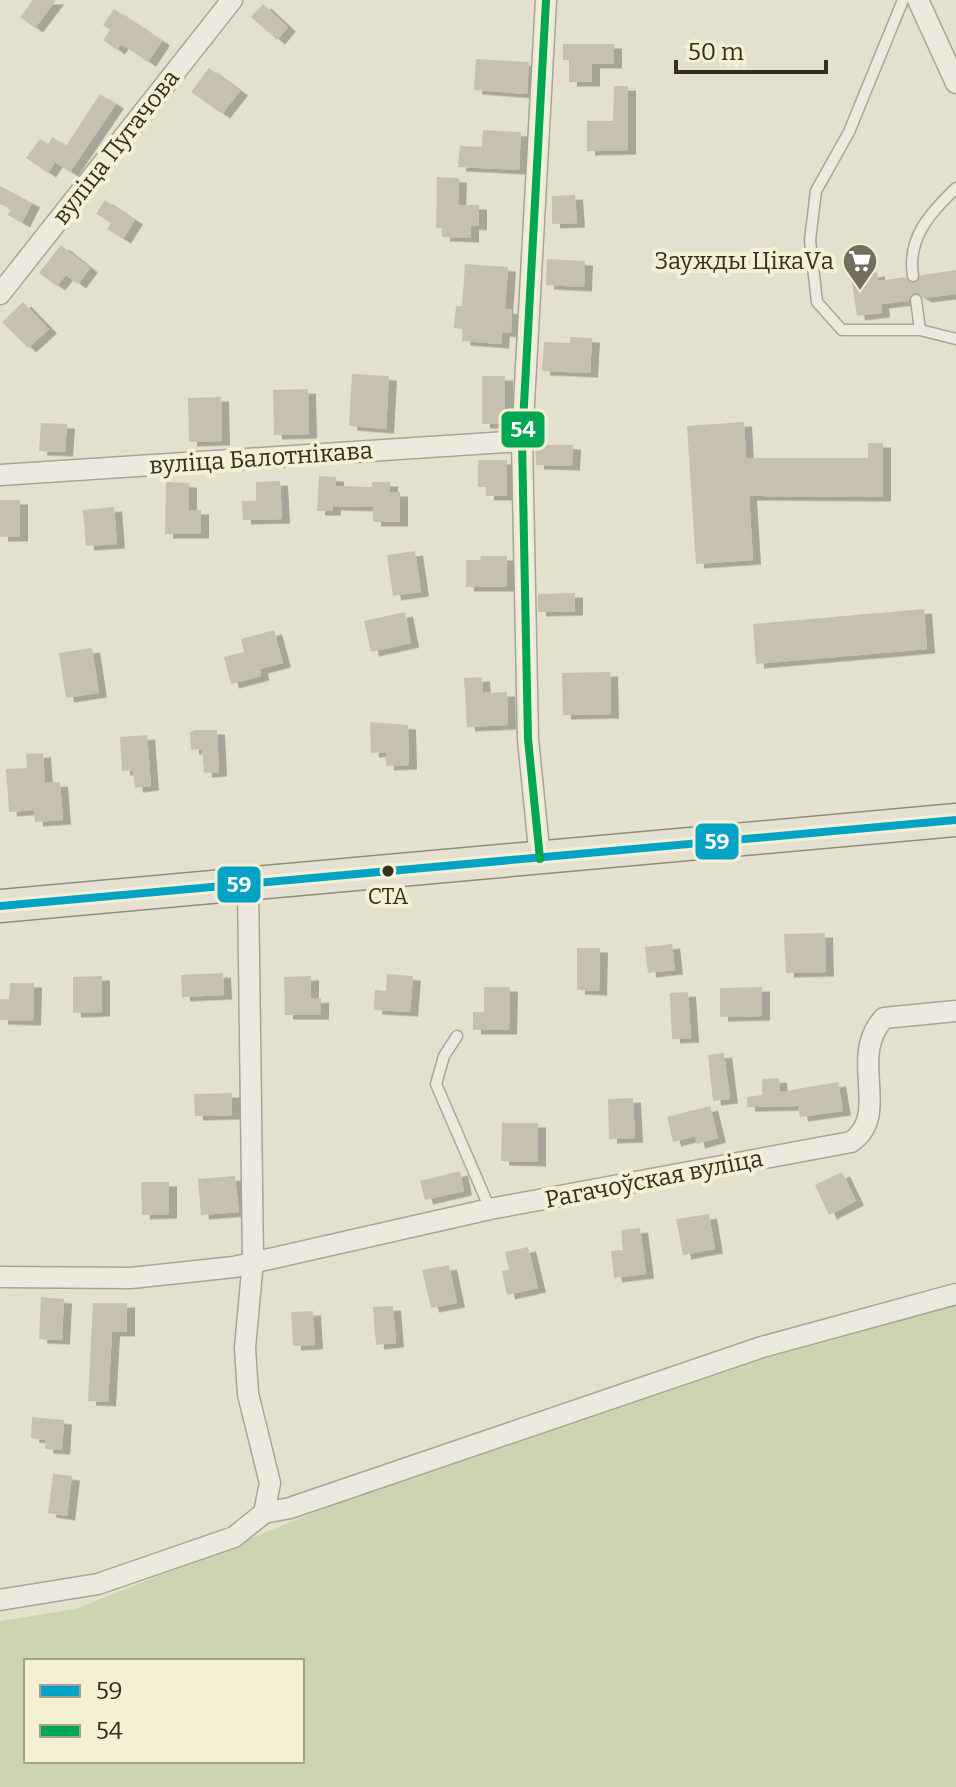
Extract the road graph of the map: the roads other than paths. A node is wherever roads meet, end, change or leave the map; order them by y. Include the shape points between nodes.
1 (232, 0) edge
2 (546, 0) edge
3 (903, 0) edge
4 (918, 0) edge
5 (956, 83) edge
6 (956, 188) edge
7 (913, 276) dead end
8 (0, 294) edge
9 (916, 300) dead end
10 (920, 330) junction
11 (956, 339) edge
12 (522, 441) junction
13 (0, 475) edge
14 (956, 820) edge
15 (540, 859) junction
16 (248, 884) junction
17 (0, 906) edge
18 (956, 1011) edge
19 (457, 1036) dead end
20 (490, 1209) junction
21 (253, 1260) junction
22 (0, 1277) edge
23 (956, 1294) edge
24 (264, 1513) junction
25 (0, 1600) edge

1 - 8 street, вуліца Пугачова
2 - 12 street
3 - 10 lane via 849,132 816,191 810,240 817,302 842,330
4 - 5 street
6 - 7 lane via 921,224
9 - 10 lane
10 - 11 lane
12 - 13 street, вуліца Балотнікава
12 - 15 street via 528,739
14 - 15 main road
15 - 16 main road
16 - 17 main road
16 - 21 street
18 - 20 street, Рагачоўская вуліца via 884,1018 873,1030 870,1118 865,1132 851,1142
19 - 20 lane via 436,1084
20 - 21 street, Рагачоўская вуліца
21 - 22 street, Рагачоўская вуліца via 234,1267 131,1278
21 - 24 street via 245,1348 248,1394 270,1483
23 - 24 street via 762,1347
24 - 25 street via 234,1537 98,1584

